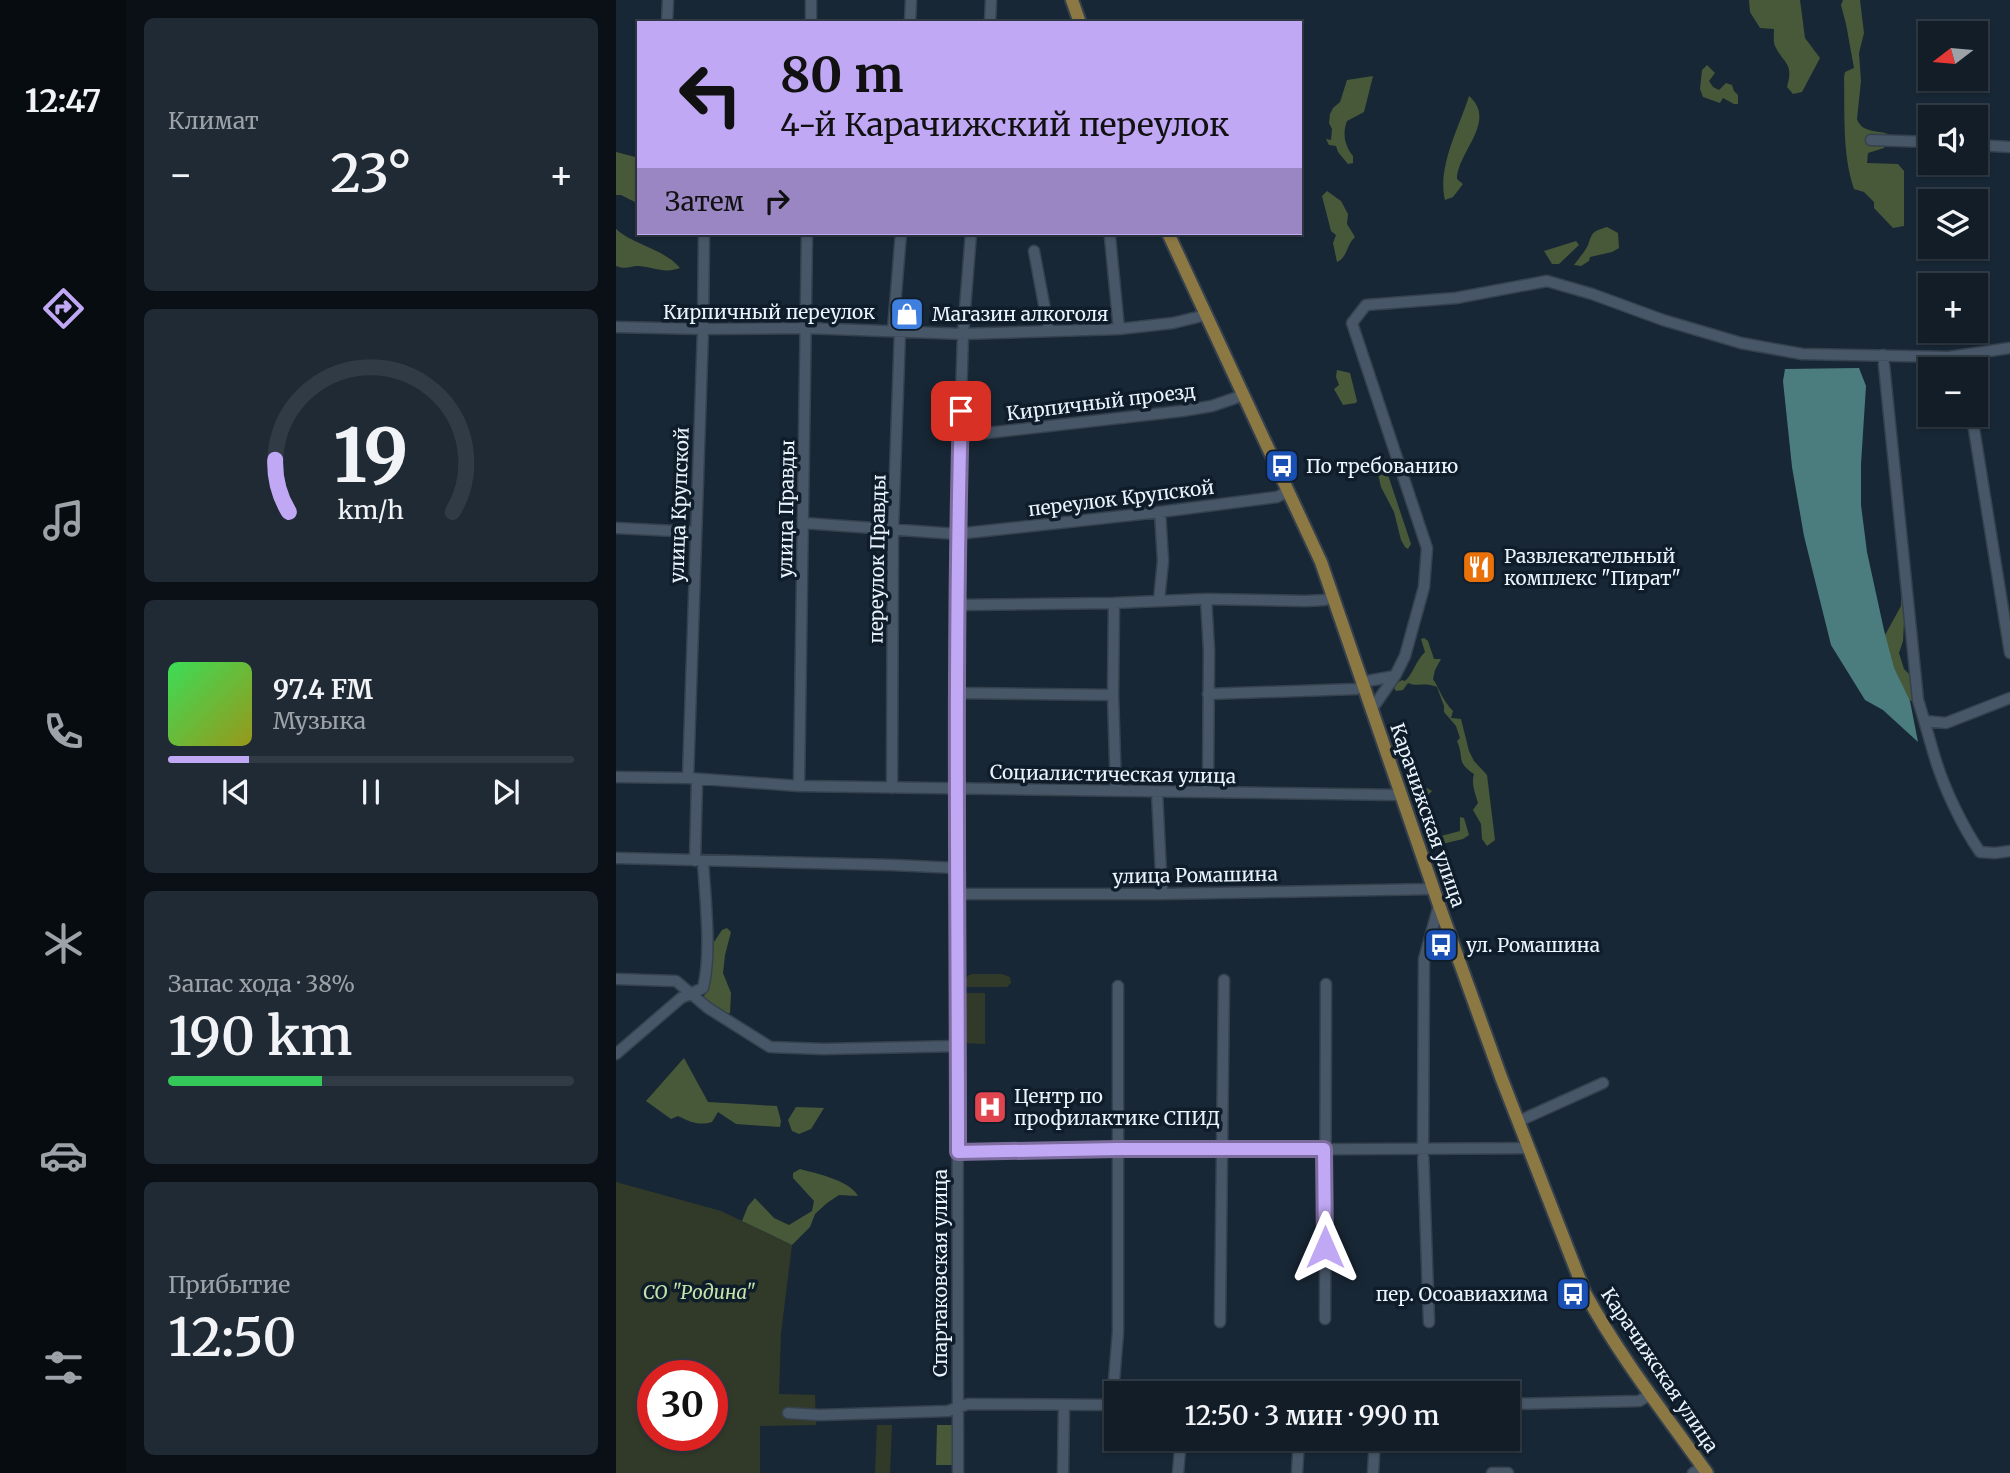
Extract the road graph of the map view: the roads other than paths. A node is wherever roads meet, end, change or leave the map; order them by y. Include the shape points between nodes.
1 (667, 0) edge
2 (811, 0) edge
3 (911, 0) edge
4 (991, 0) edge
5 (1072, 0) edge
6 (667, 21) edge
7 (811, 21) edge
8 (910, 21) edge
9 (989, 21) edge
10 (1079, 21) edge
11 (1871, 141) dead end
12 (1918, 142) edge
13 (1988, 146) edge
14 (2010, 147) edge
15 (704, 235) edge
16 (807, 235) edge
17 (901, 235) edge
18 (971, 235) edge
19 (1169, 235) edge
20 (1111, 236) dead end
21 (1034, 251) dead end
22 (1206, 315) junction
23 (616, 327) edge
24 (805, 328) junction
25 (703, 329) junction
26 (897, 330) junction
27 (1119, 330) junction
28 (1049, 331) junction
29 (963, 334) junction
30 (2010, 348) edge
31 (1883, 355) junction
32 (1927, 357) edge
33 (1955, 357) edge
34 (1244, 395) junction
35 (1973, 427) edge
36 (960, 436) junction
37 (1289, 491) junction
38 (1160, 512) junction
39 (803, 523) junction
40 (616, 528) edge
41 (893, 529) junction
42 (695, 532) junction
43 (957, 534) junction
44 (1333, 597) junction
45 (1206, 599) junction
46 (1159, 600) junction
47 (1114, 603) junction
48 (957, 605) junction
49 (2010, 653) edge
50 (1395, 676) junction
51 (1364, 684) junction
52 (957, 693) junction
53 (1208, 694) junction
54 (1113, 695) junction
55 (2010, 698) edge
56 (1372, 709) junction
57 (1925, 722) junction
58 (616, 777) edge
59 (692, 779) junction
60 (799, 786) junction
61 (892, 788) junction
62 (957, 789) junction
63 (1116, 791) junction
64 (1157, 792) junction
65 (1208, 792) junction
66 (1400, 795) junction
67 (2010, 851) edge
68 (616, 858) edge
69 (699, 861) junction
70 (956, 868) junction
71 (1434, 889) junction
72 (956, 894) junction
73 (1162, 894) junction
74 (1439, 905) junction
75 (616, 979) edge
76 (1224, 980) dead end
77 (1326, 984) dead end
78 (1118, 986) dead end
79 (693, 994) junction
80 (958, 1046) junction
81 (616, 1054) edge
82 (1603, 1083) dead end
83 (1518, 1121) junction
84 (1117, 1149) junction
85 (1223, 1149) junction
86 (1324, 1149) junction
87 (1423, 1149) junction
88 (1529, 1149) junction
89 (958, 1152) junction
90 (1325, 1319) dead end
91 (1220, 1322) dead end
92 (1429, 1322) dead end
93 (1115, 1381) edge
94 (1650, 1395) junction
95 (1520, 1404) edge
96 (1065, 1405) junction
97 (1104, 1405) edge
98 (957, 1407) junction
99 (788, 1413) dead end
100 (1180, 1451) edge
101 (1298, 1451) edge
102 (1374, 1451) edge
103 (1701, 1471) edge
104 (958, 1473) edge
105 (1063, 1473) edge
106 (1178, 1473) edge
107 (1297, 1473) edge
108 (1373, 1473) edge
109 (1492, 1473) edge
110 (1508, 1473) edge

1 - 6 street
2 - 7 street
3 - 8 street
4 - 9 street
5 - 10 main road
11 - 12 street
13 - 14 street
15 - 25 street, улица Крупской
16 - 24 street, улица Правды
17 - 26 street, переулок Правды
18 - 29 street, Спартаковская улица
19 - 22 main road, Карачижская улица
20 - 27 street
21 - 28 street
22 - 27 street, Кирпичный переулок
22 - 34 main road, Карачижская улица
23 - 25 street, Кирпичный переулок
24 - 25 street, Кирпичный переулок
24 - 26 street, Кирпичный переулок
24 - 39 street, улица Правды
25 - 42 street, улица Крупской
26 - 29 street, Кирпичный переулок
26 - 41 street, переулок Правды
27 - 28 street, Кирпичный переулок
28 - 29 street, Кирпичный переулок
29 - 36 street, Спартаковская улица
30 - 33 street
31 - 32 street
31 - 50 street via 1802,354 1741,343 1547,281 1456,298 1366,306 1352,324 1427,548 1424,587
31 - 57 street via 1913,658
34 - 36 street, Кирпичный проезд via 1182,411
34 - 37 main road, Карачижская улица
35 - 49 street
36 - 43 street, Спартаковская улица
37 - 38 street, переулок Крупской
37 - 44 main road, Карачижская улица
38 - 43 street, переулок Крупской
38 - 46 street via 1163,561
39 - 41 street, переулок Крупской
39 - 60 street, улица Правды
40 - 42 street
41 - 43 street, переулок Крупской
41 - 61 street, переулок Правды
42 - 59 street, улица Крупской
43 - 48 street, Спартаковская улица
44 - 45 street via 1306,601
44 - 51 main road, Карачижская улица
45 - 46 street
45 - 53 street
46 - 47 street
47 - 48 street
47 - 54 street
48 - 52 street, Спартаковская улица
50 - 51 street
50 - 56 street
51 - 53 street via 1356,689
51 - 56 main road, Карачижская улица
52 - 54 street
52 - 62 street, Спартаковская улица
53 - 65 street
54 - 63 street
55 - 57 street via 1946,723
56 - 66 main road, Карачижская улица
57 - 67 street via 1935,759 1967,833 1980,852
58 - 59 street, Социалистическая улица
59 - 60 street, Социалистическая улица
59 - 69 street, улица Крупской
60 - 61 street, Социалистическая улица
61 - 62 street, Социалистическая улица
62 - 63 street, Социалистическая улица
62 - 70 street, Спартаковская улица
63 - 64 street, Социалистическая улица
64 - 65 street, Социалистическая улица
64 - 73 street
65 - 66 street, Социалистическая улица
66 - 71 main road, Карачижская улица
68 - 69 street
69 - 70 street
69 - 79 street, улица Крупской via 707,921 706,976 704,988
70 - 72 street, Спартаковская улица
71 - 73 street, улица Ромашина
71 - 74 main road, Карачижская улица
72 - 73 street, улица Ромашина
72 - 80 street, Спартаковская улица
74 - 83 main road, Карачижская улица
74 - 87 street via 1424,959
75 - 79 street via 676,981
76 - 85 street
77 - 86 street
78 - 84 street
79 - 80 street via 770,1047
79 - 81 street
80 - 89 street, Спартаковская улица
82 - 83 street
83 - 88 main road, Карачижская улица
84 - 85 street
84 - 89 street
84 - 93 street
85 - 86 street
85 - 91 street
86 - 87 street
86 - 90 street
87 - 88 street
87 - 92 street
88 - 94 main road, Карачижская улица via 1585,1293
89 - 98 street, Спартаковская улица
94 - 95 street via 1639,1401
94 - 103 main road, Карачижская улица
96 - 97 street
96 - 98 street
96 - 105 street
98 - 99 street via 936,1412
98 - 104 street, Спартаковская улица
100 - 106 street
101 - 107 street
102 - 108 street
109 - 110 street

